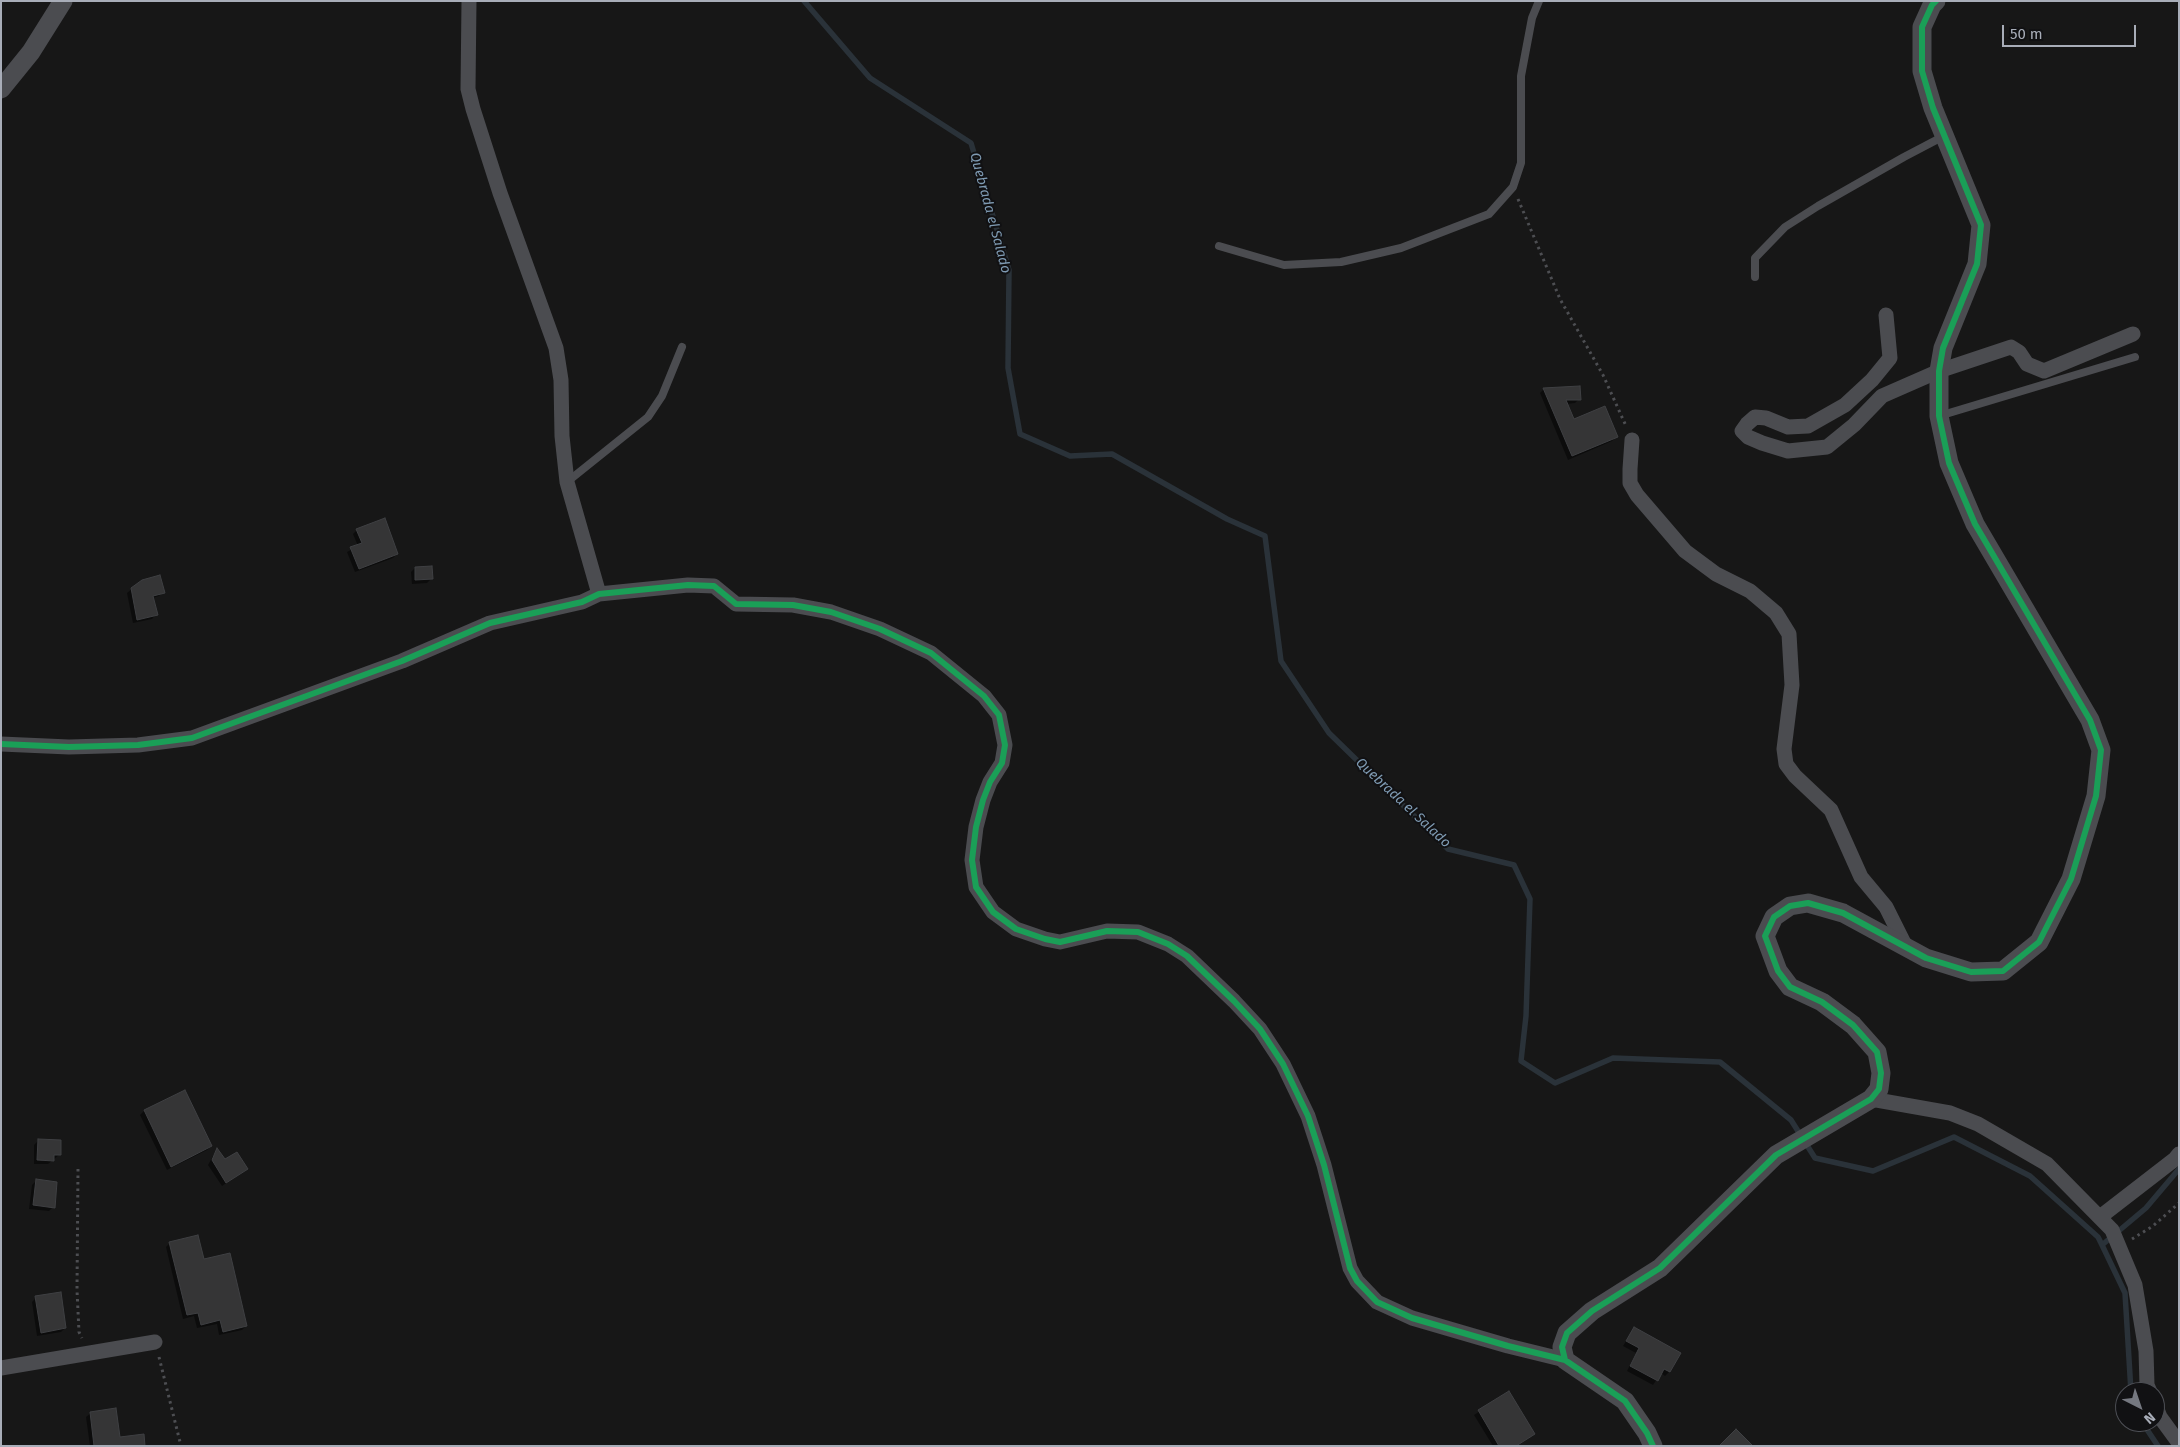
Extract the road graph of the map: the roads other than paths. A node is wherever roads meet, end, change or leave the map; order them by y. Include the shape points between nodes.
1 (64, 1) edge
2 (469, 1) edge
3 (1539, 1) edge
4 (1936, 1) edge
5 (1, 89) edge
6 (1944, 136) junction
7 (1220, 246) dead end
8 (1755, 277) dead end
9 (1886, 315) dead end
10 (2133, 334) dead end
11 (682, 347) dead end
12 (2135, 358) dead end
13 (1940, 371) junction
14 (1939, 416) junction
15 (1632, 440) road end
16 (567, 482) junction
17 (599, 594) junction
18 (1, 744) edge
19 (1906, 947) junction
20 (1871, 1099) junction
21 (2179, 1154) edge
22 (2100, 1217) junction
23 (155, 1342) road end
24 (1564, 1360) junction
25 (1, 1368) edge
26 (2147, 1382) edge
27 (2165, 1424) edge
28 (2179, 1443) edge
29 (1653, 1446) edge

1 - 5 street via 31,52
2 - 16 street via 468,89 500,193 556,348
3 - 7 lane via 1532,18 1521,76 1521,163 1513,187 1489,214 1401,248 1341,262 1284,265
4 - 6 street via 1922,27 1922,71
6 - 8 lane via 1904,156 1785,227 1755,258
6 - 13 street via 1981,225 1977,264 1943,348
9 - 13 street via 1890,358 1845,405 1808,426 1788,427 1755,417 1742,431 1748,437 1788,451 1827,447 1882,396
10 - 13 street via 2044,371 2027,364 2011,347
11 - 16 lane via 662,396 648,417
12 - 14 lane
13 - 14 street
14 - 19 street via 1949,463 1974,524 2090,720 2101,750 2096,796 2071,879 2039,942 2003,971 1971,972 1926,958
15 - 19 street via 1630,483 1637,495 1685,551 1716,574 1750,591 1776,613 1788,634 1792,685 1784,749 1786,764 1830,810 1861,877 1886,907
16 - 17 street
17 - 18 street via 582,602 490,623 402,661 192,738 138,745 69,747
17 - 24 street via 688,585 714,586 736,604 793,606 831,612 880,629 931,653 972,684 999,715 1005,745 1002,763 982,800 972,860 976,887 993,912 1016,929 1045,939 1060,942 1107,931 1138,932 1168,944 1186,956 1260,1029 1283,1064 1308,1116 1350,1268 1376,1302 1412,1318
19 - 20 street via 1843,913 1808,903 1790,906 1774,917 1765,936 1778,971 1790,987 1822,1002 1852,1025 1877,1052 1881,1073 1879,1089
20 - 22 street via 1950,1113 1978,1124 2047,1164
20 - 24 street via 1776,1155 1660,1268 1592,1311 1567,1334 1562,1347
21 - 22 street
22 - 26 street via 2116,1238 2135,1285 2146,1351
23 - 25 street
24 - 29 street via 1625,1400
27 - 28 street

